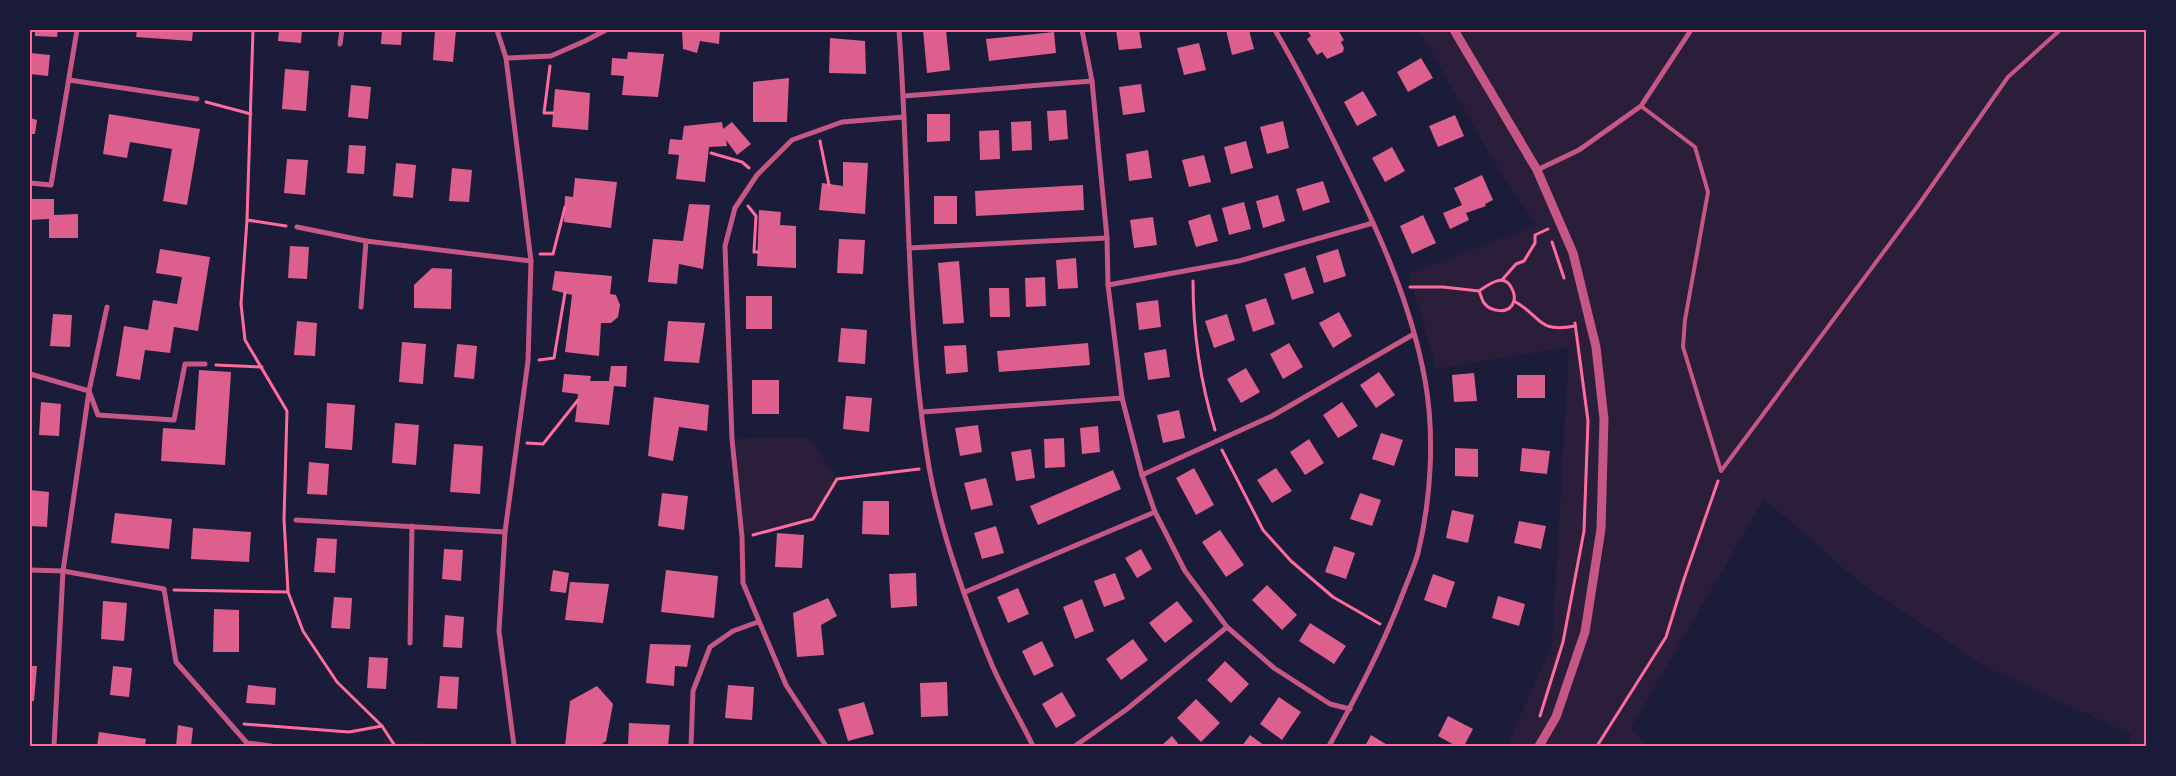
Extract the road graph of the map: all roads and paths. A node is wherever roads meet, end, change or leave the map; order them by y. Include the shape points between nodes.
1 (77, 30) edge
2 (253, 30) edge
3 (342, 30) edge
4 (497, 30) edge
5 (606, 30) edge
6 (899, 30) edge
7 (1082, 30) edge
8 (1275, 30) edge
9 (1454, 30) edge
10 (1691, 30) edge
11 (2060, 30) edge
12 (340, 44) dead end
13 (551, 56) junction
14 (506, 58) junction
15 (69, 80) junction
16 (1092, 81) junction
17 (904, 96) junction
18 (197, 99) joint
19 (1641, 106) junction
20 (553, 113) dead end
21 (251, 114) junction
22 (904, 116) junction
23 (818, 131) junction
24 (711, 153) dead end
25 (1537, 170) junction
26 (757, 174) junction
27 (30, 183) edge
28 (829, 185) dead end
29 (741, 198) junction
30 (565, 207) dead end
31 (247, 220) junction
32 (1544, 220) dead end
33 (1373, 223) junction
34 (297, 227) joint
35 (1548, 229) junction
36 (1107, 238) junction
37 (366, 241) junction
38 (909, 248) junction
39 (758, 252) dead end
40 (530, 255) junction
41 (531, 261) junction
42 (1192, 269) junction
43 (1502, 280) junction
44 (1566, 285) dead end
45 (1108, 286) junction
46 (1412, 286) dead end
47 (1479, 291) junction
48 (565, 294) dead end
49 (1514, 301) junction
50 (361, 307) dead end
51 (107, 308) dead end
52 (1574, 318) dead end
53 (1575, 326) junction
54 (1414, 334) junction
55 (528, 361) junction
56 (205, 364) joint
57 (262, 367) junction
58 (30, 374) edge
59 (89, 391) junction
60 (1122, 398) junction
61 (578, 400) dead end
62 (922, 412) junction
63 (1218, 441) junction
64 (516, 442) junction
65 (929, 468) junction
66 (1721, 471) junction
67 (1142, 475) junction
68 (1155, 512) junction
69 (296, 520) dead end
70 (412, 526) junction
71 (505, 532) junction
72 (742, 537) junction
73 (30, 570) edge
74 (63, 571) junction
75 (164, 590) junction
76 (288, 592) junction
77 (965, 592) junction
78 (758, 622) junction
79 (1227, 627) junction
80 (1389, 629) junction
81 (410, 643) dead end
82 (1350, 709) junction
83 (1539, 719) dead end
84 (229, 722) junction
85 (382, 726) junction
86 (54, 746) edge
87 (271, 746) edge
88 (394, 746) edge
89 (514, 746) edge
90 (691, 746) edge
91 (826, 746) edge
92 (1033, 746) edge
93 (1075, 746) edge
94 (1329, 746) edge
95 (1539, 746) edge
96 (1597, 746) edge

1 - 15 street
2 - 21 path
3 - 12 street
4 - 14 street
5 - 13 street
6 - 17 street
7 - 16 street
8 - 33 street via 1305,82
9 - 25 street
10 - 19 street
11 - 66 lane via 2008,77 1917,207
13 - 14 street
13 - 20 path via 544,113
14 - 40 street
15 - 18 street
15 - 27 street via 51,185
16 - 17 street
16 - 36 street
17 - 22 street
18 - 21 path
19 - 25 street via 1578,150
19 - 66 lane via 1695,147 1708,192 1683,346
21 - 31 path
22 - 23 street via 842,122
22 - 38 street
23 - 26 street via 792,140
23 - 28 path
24 - 26 path via 742,162
25 - 95 street via 1573,253 1596,347 1604,419 1602,529 1585,632 1556,717
26 - 29 street
29 - 39 path via 756,216 754,252
29 - 72 street via 735,208 725,246 732,439
30 - 40 path via 553,254
31 - 34 path
31 - 57 path via 241,304 245,340
32 - 35 path
33 - 42 street via 1239,260
33 - 54 street
34 - 37 street
35 - 43 path via 1534,235 1536,243 1524,261 1516,264
35 - 44 path
36 - 38 street
36 - 45 street
37 - 41 street
37 - 50 street
38 - 62 street
40 - 41 street
41 - 55 street
42 - 45 street
42 - 63 path via 1197,352
43 - 47 path
43 - 49 path via 1512,288
45 - 60 street
46 - 47 path
47 - 49 path via 1484,303 1495,310 1506,309
48 - 55 path via 554,358
49 - 53 path via 1546,326 1555,329
51 - 59 street
52 - 53 path
53 - 83 path via 1588,421 1584,531 1562,642
54 - 63 street via 1272,416
54 - 80 street via 1425,382 1431,434 1427,496 1418,554
55 - 64 street
56 - 57 path
56 - 59 street via 185,364 174,420 98,415
57 - 76 path via 287,411 284,520
58 - 59 street
59 - 74 street
60 - 62 street
60 - 67 street
61 - 64 path via 543,444
62 - 65 street
63 - 67 street
63 - 80 path via 1264,530 1291,561 1333,597
64 - 71 street
65 - 72 path via 837,479 813,519
65 - 77 street via 941,521
66 - 96 path via 1666,637
67 - 68 street
68 - 77 street
68 - 79 street via 1185,571
69 - 70 street
70 - 71 street
70 - 81 street
71 - 89 street via 499,631
72 - 78 street via 743,584
73 - 74 street
74 - 75 street
74 - 86 street
75 - 76 path
75 - 84 street via 176,662
76 - 85 path via 303,631 338,682
77 - 92 street via 993,666
78 - 90 street via 733,631 710,647 693,691
78 - 91 street via 786,685
79 - 82 street via 1274,668 1330,704
79 - 93 street via 1127,709
80 - 82 street
82 - 94 street
84 - 85 path via 348,732
84 - 87 street via 247,743
85 - 88 path

